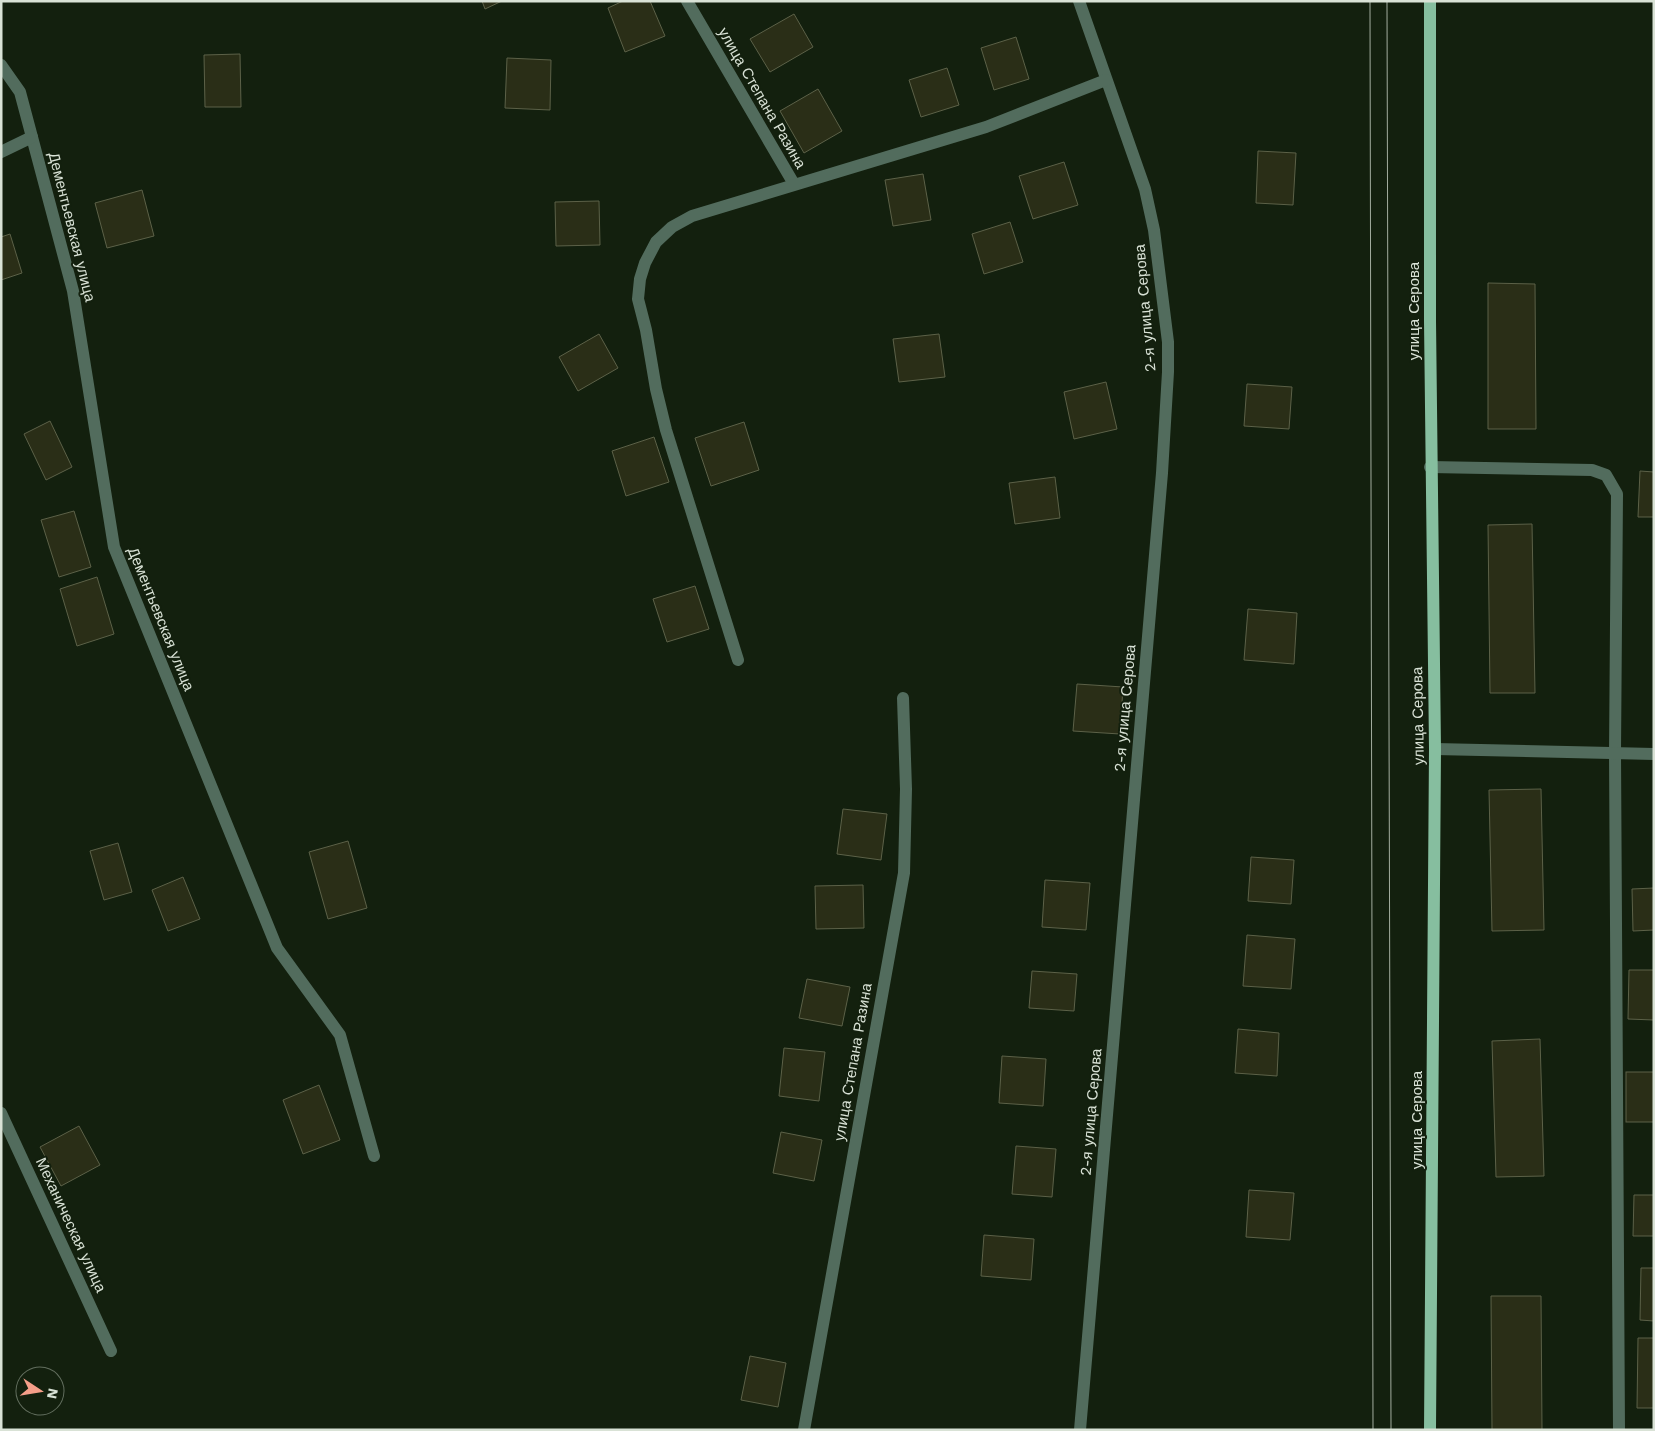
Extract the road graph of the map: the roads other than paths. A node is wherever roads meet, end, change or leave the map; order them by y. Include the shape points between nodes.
1 (687, 1) edge
2 (1079, 1) edge
3 (1430, 1) edge
4 (1, 64) edge
5 (1106, 80) junction
6 (32, 137) junction
7 (1, 152) edge
8 (794, 184) junction
9 (1430, 468) junction
10 (738, 660) dead end
11 (903, 698) dead end
12 (1435, 749) junction
13 (1615, 753) junction
14 (1654, 754) edge
15 (1, 1113) edge
16 (374, 1156) dead end
17 (111, 1350) dead end
18 (804, 1430) edge
19 (1080, 1430) edge
20 (1430, 1430) edge
21 (1620, 1430) edge

1 - 8 street, улица Степана Разина
2 - 5 street, 2-я улица Серова
3 - 9 main road, улица Серова
4 - 6 street, Дементьевская улица via 20,92
5 - 8 street via 986,126
5 - 19 street, 2-я улица Серова via 1149,206 1168,342 1168,372
6 - 7 street
6 - 16 street, Дементьевская улица via 73,291 114,547 277,948 340,1035
8 - 10 street via 692,216 672,227 656,242 640,279 638,299 666,430
9 - 12 main road, улица Серова
9 - 13 street via 1592,470 1606,475 1617,494
11 - 18 street, улица Степана Разина via 904,873
12 - 13 street
12 - 20 main road, улица Серова
13 - 14 street
13 - 21 street
15 - 17 street, Механическая улица

